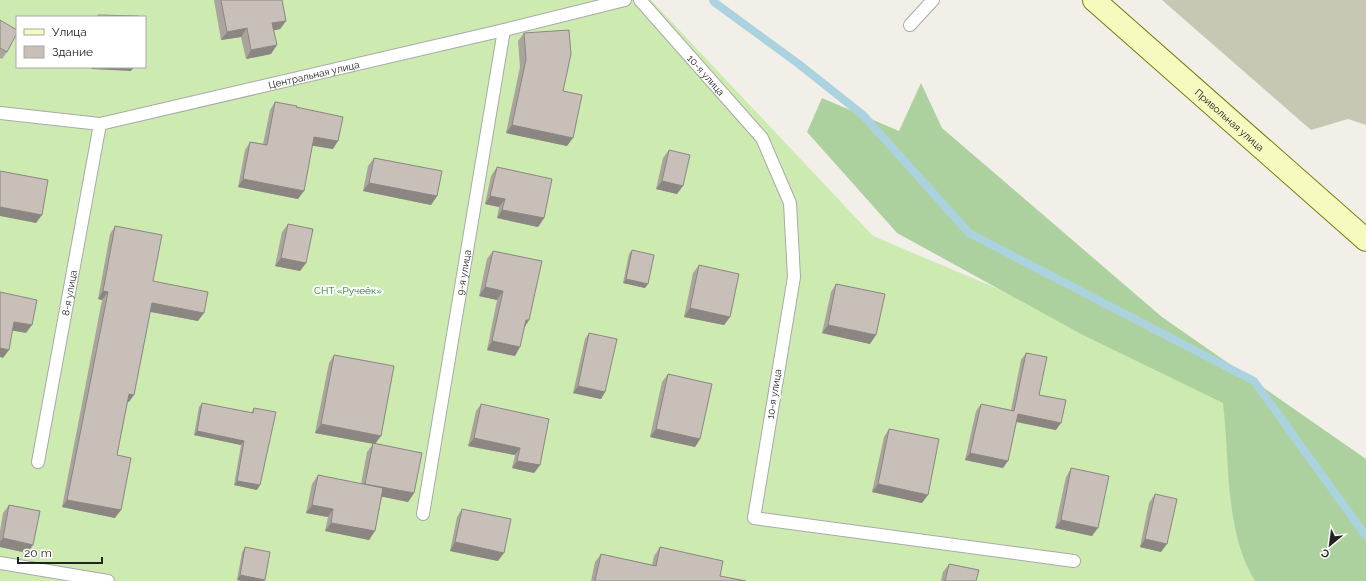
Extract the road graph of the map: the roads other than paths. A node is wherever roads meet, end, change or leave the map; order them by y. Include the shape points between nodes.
1 (625, 0) edge
2 (640, 0) edge
3 (933, 0) edge
4 (1094, 0) edge
5 (910, 25) dead end
6 (504, 30) junction
7 (0, 113) edge
8 (100, 124) junction
9 (1366, 240) edge
10 (38, 462) dead end
11 (422, 514) dead end
12 (1074, 561) dead end
13 (0, 563) edge
14 (108, 581) edge

1 - 6 lane, Центральная улица
2 - 12 lane, 10-я улица via 762,138 790,203 794,276 754,518
3 - 5 lane
4 - 9 street, Привольная улица
6 - 8 lane, Центральная улица
6 - 11 lane, 9-я улица
7 - 8 lane, Центральная улица
8 - 10 lane, 8-я улица
13 - 14 lane

